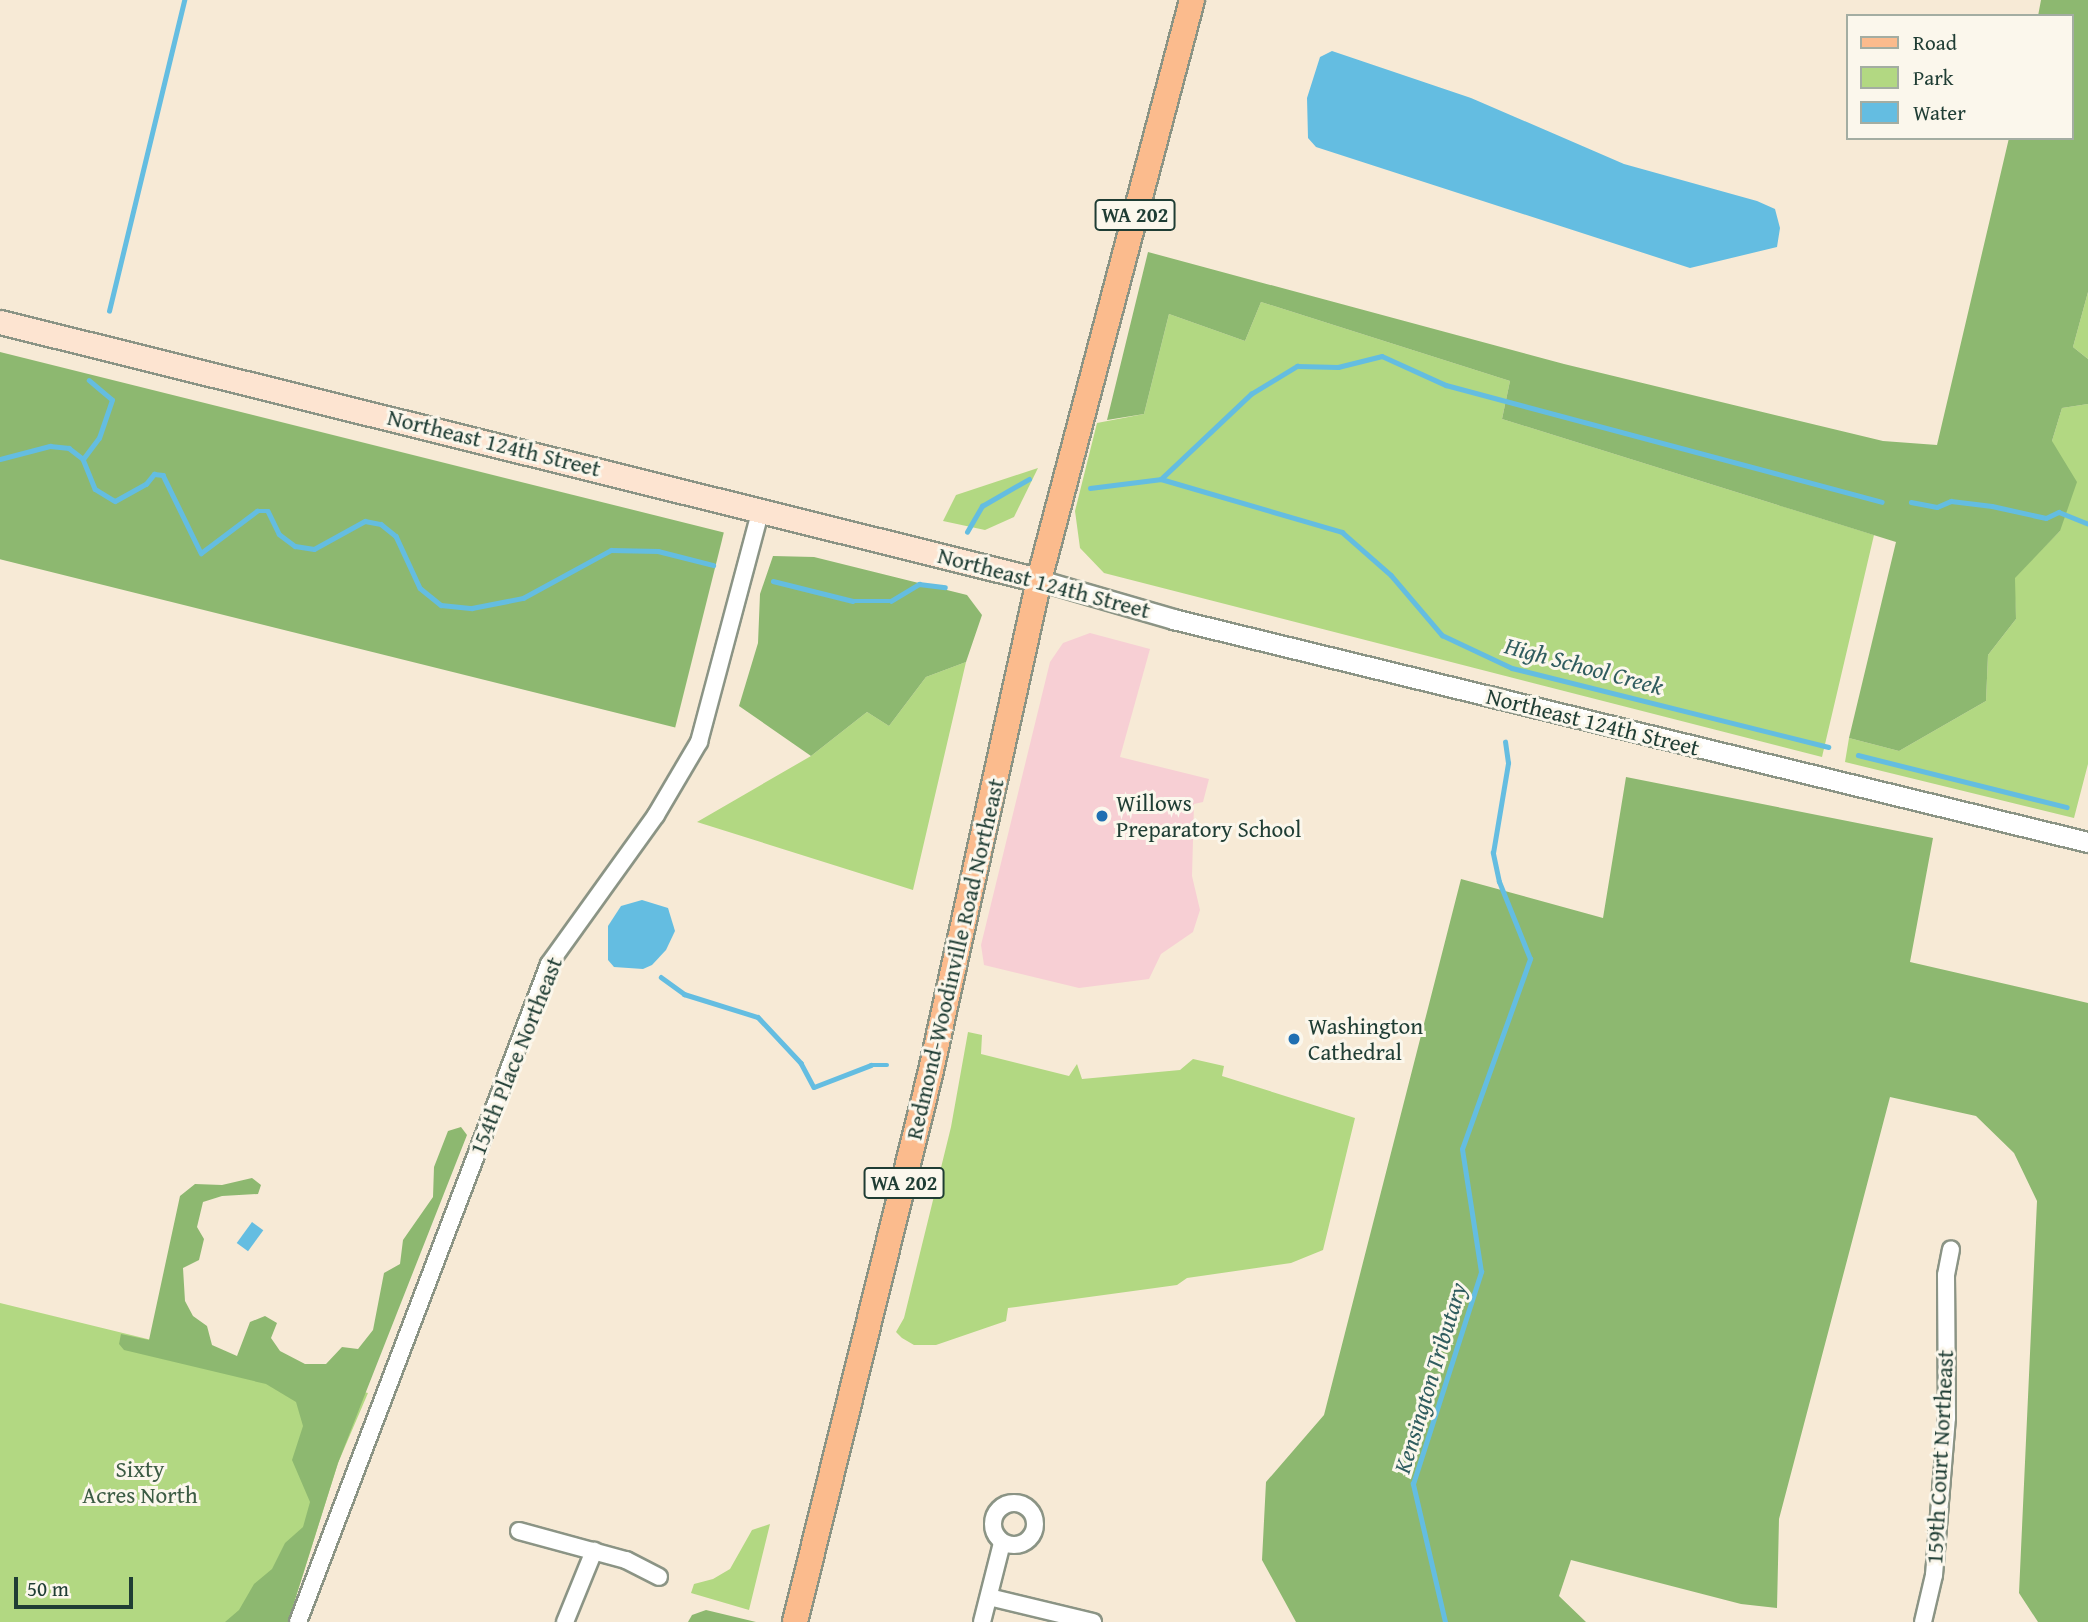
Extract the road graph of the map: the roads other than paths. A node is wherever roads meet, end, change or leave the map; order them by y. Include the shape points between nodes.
1 (1192, 0) edge
2 (0, 322) edge
3 (761, 509) junction
4 (1039, 580) junction
5 (2088, 842) edge
6 (1951, 1249) dead end
7 (519, 1531) dead end
8 (1002, 1543) dead end
9 (594, 1551) junction
10 (659, 1577) dead end
11 (989, 1597) junction
12 (298, 1622) edge
13 (565, 1622) edge
14 (795, 1622) edge
15 (982, 1622) edge
16 (1093, 1622) edge
17 (1923, 1622) edge

1 - 4 main road, WA 202
2 - 3 main road, Northeast 124th Street
3 - 4 main road, Northeast 124th Street
3 - 12 street, 154th Place Northeast via 699,742 656,816 549,964
4 - 5 street, Northeast 124th Street via 1174,619
4 - 14 main road, Redmond-Woodinville Road Northeast / WA 202 via 927,1088
6 - 17 street, 159th Court Northeast via 1946,1275 1947,1418 1934,1575
7 - 9 street
8 - 11 street
9 - 10 street via 626,1560
9 - 13 street
11 - 15 street
11 - 16 street

